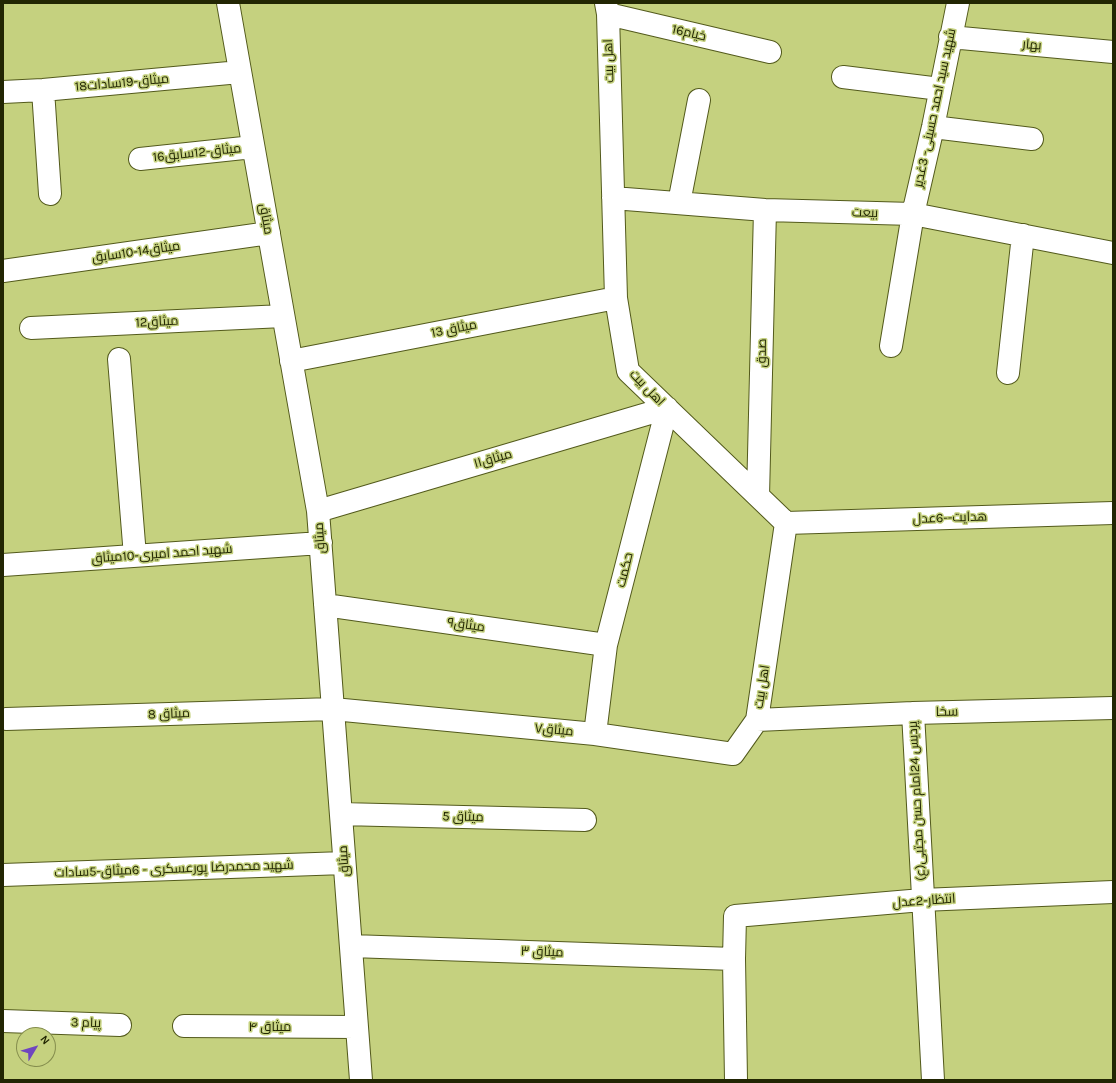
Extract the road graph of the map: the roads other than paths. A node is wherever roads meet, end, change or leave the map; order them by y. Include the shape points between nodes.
1 (228, 3) edge
2 (958, 3) edge
3 (607, 9) edge
4 (950, 37) junction
5 (770, 52) dead end
6 (1113, 52) edge
7 (240, 72) junction
8 (844, 77) dead end
9 (940, 89) junction
10 (43, 90) junction
11 (3, 92) edge
12 (699, 100) dead end
13 (933, 127) junction
14 (1032, 139) dead end
15 (254, 147) junction
16 (140, 159) dead end
17 (50, 194) dead end
18 (613, 198) junction
19 (679, 203) junction
20 (765, 210) junction
21 (912, 214) junction
22 (269, 233) junction
23 (1023, 235) junction
24 (1113, 253) edge
25 (3, 271) edge
26 (616, 298) junction
27 (283, 316) junction
28 (31, 328) dead end
29 (891, 346) dead end
30 (119, 359) dead end
31 (291, 360) junction
32 (1008, 373) dead end
33 (667, 408) junction
34 (758, 496) junction
35 (318, 511) junction
36 (1113, 513) edge
37 (786, 523) junction
38 (320, 543) junction
39 (135, 556) junction
40 (3, 565) edge
41 (325, 604) junction
42 (606, 645) junction
43 (1113, 708) edge
44 (333, 709) junction
45 (913, 713) junction
46 (6, 719) dead end
47 (757, 720) junction
48 (595, 734) junction
49 (341, 814) junction
50 (585, 820) dead end
51 (344, 863) junction
52 (3, 876) edge
53 (1113, 892) edge
54 (922, 900) junction
55 (350, 946) junction
56 (734, 959) junction
57 (3, 1021) edge
58 (120, 1025) dead end
59 (184, 1026) dead end
60 (356, 1027) junction
61 (361, 1080) edge
62 (736, 1080) edge
63 (932, 1080) edge

1 - 7 street, میثاق
2 - 4 street, شهید سید احمد حسینی- 3غدیر
3 - 5 street, 16خیام
3 - 18 street, اهل بیت
4 - 6 street, بهار
4 - 9 street, شهید سید احمد حسینی- 3غدیر
7 - 10 street, 18میثاق-19سادات
7 - 15 street, میثاق
8 - 9 street
9 - 13 street, شهید سید احمد حسینی- 3غدیر
10 - 11 street, 18میثاق-19سادات
10 - 17 street
12 - 19 street
13 - 14 street
13 - 21 street, شهید سید احمد حسینی- 3غدیر
15 - 16 street, 16میثاق-12سابق
15 - 22 street, میثاق
18 - 19 street, بیعت
18 - 26 street, اهل بیت
19 - 20 street, بیعت
20 - 21 street, بیعت
20 - 34 street, صدق
21 - 23 street, بیعت
21 - 29 street, شهید سید احمد حسینی- 3غدیر
22 - 25 street, میثاق14-10سابق
22 - 27 street, میثاق
23 - 24 street, بیعت
23 - 32 street
26 - 31 street, میثاق 13
26 - 33 street, اهل بیت via 628,371
27 - 28 street, 12میثاق
27 - 31 street, میثاق
30 - 39 street
31 - 35 street, میثاق
33 - 34 street, اهل بیت
33 - 35 street, میثاق۱۱
33 - 42 street, حکمت
34 - 37 street, اهل بیت
35 - 38 street, میثاق
36 - 37 street, هدایت--6عدل
37 - 47 street, اهل بیت
38 - 39 street, شهید احمد امیری-10میثاق
38 - 41 street, میثاق
39 - 40 street, شهید احمد امیری-10میثاق
41 - 42 street, میثاق۹
41 - 44 street, میثاق
42 - 48 street, حکمت
43 - 45 street, سخا
44 - 46 street, میثاق 8
44 - 48 street, میثاق۷
44 - 49 street, میثاق
45 - 47 street, سخا
45 - 54 street, پردیس 24امام حسن مجتبی(ع)
47 - 48 street, میثاق۷ via 733,754
49 - 50 street, میثاق 5
49 - 51 street, میثاق
51 - 52 street, شهید محمدرضا پورعسکری - 6میثاق-5سادات
51 - 55 street, میثاق
53 - 54 street, انتظار-2عدل
54 - 56 street, انتظار-2عدل via 735,916
54 - 63 street, پردیس 24امام حسن مجتبی(ع)
55 - 56 street, میثاق ۳
55 - 60 street, میثاق
56 - 62 street
57 - 58 street, پیام 3
59 - 60 street, میثاق ۴
60 - 61 street, میثاق

